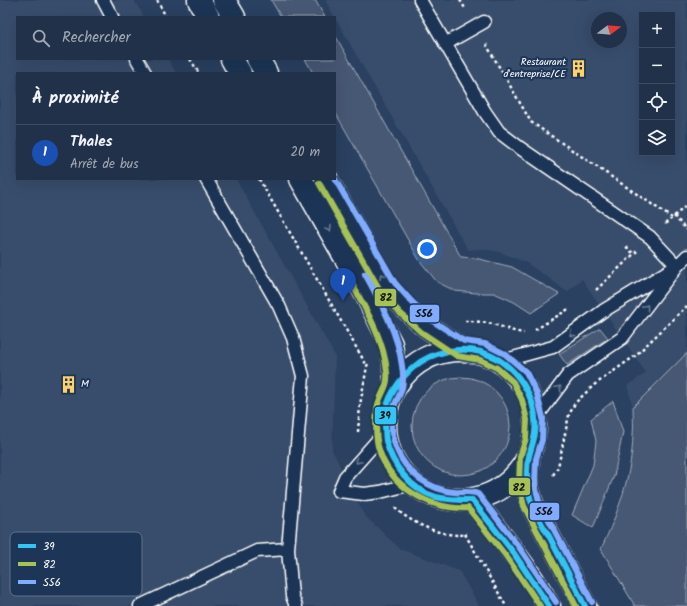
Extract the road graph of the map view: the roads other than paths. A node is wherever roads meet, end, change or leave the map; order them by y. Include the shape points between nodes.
1 (103, 0) edge
2 (199, 0) edge
3 (224, 0) edge
4 (420, 0) edge
5 (111, 16) edge
6 (207, 16) edge
7 (233, 16) edge
8 (480, 24) road end
9 (446, 44) junction
10 (138, 60) edge
11 (233, 60) edge
12 (259, 60) edge
13 (144, 72) edge
14 (239, 72) edge
15 (265, 72) edge
16 (207, 180) edge
17 (302, 180) edge
18 (327, 180) edge
19 (687, 256) edge
20 (676, 266) junction
21 (461, 348) junction
22 (502, 362) junction
23 (395, 385) junction
24 (535, 419) junction
25 (384, 433) junction
26 (528, 458) junction
27 (412, 484) junction
28 (472, 500) junction
29 (288, 549) junction
30 (140, 606) edge
31 (296, 606) edge
32 (549, 606) edge
33 (585, 606) edge

1 - 5 lane
2 - 6 main road
3 - 7 main road
4 - 9 lane
8 - 9 lane
9 - 20 lane via 499,132 650,238
10 - 13 lane
11 - 14 main road
12 - 15 main road
16 - 29 lane via 279,306 303,376
17 -> 23 main road via 391,344
21 -> 18 main road via 426,326 388,288
19 - 20 lane
20 -> 22 lane via 604,311 553,347
24 -> 20 lane via 568,375 622,338
21 - 22 main road via 482,352
21 - 23 main road via 435,353 412,365
22 - 24 main road via 519,377 530,397
23 - 25 main road via 385,408
24 - 26 main road via 534,439
25 - 27 main road via 389,452 398,470
25 -> 27 lane via 345,477 339,491 364,494
26 - 28 main road via 514,478 495,492
26 - 33 main road via 527,486 532,504
27 - 28 main road via 438,497
28 - 32 main road via 536,583
29 - 30 lane via 257,551
29 - 31 lane via 292,596

